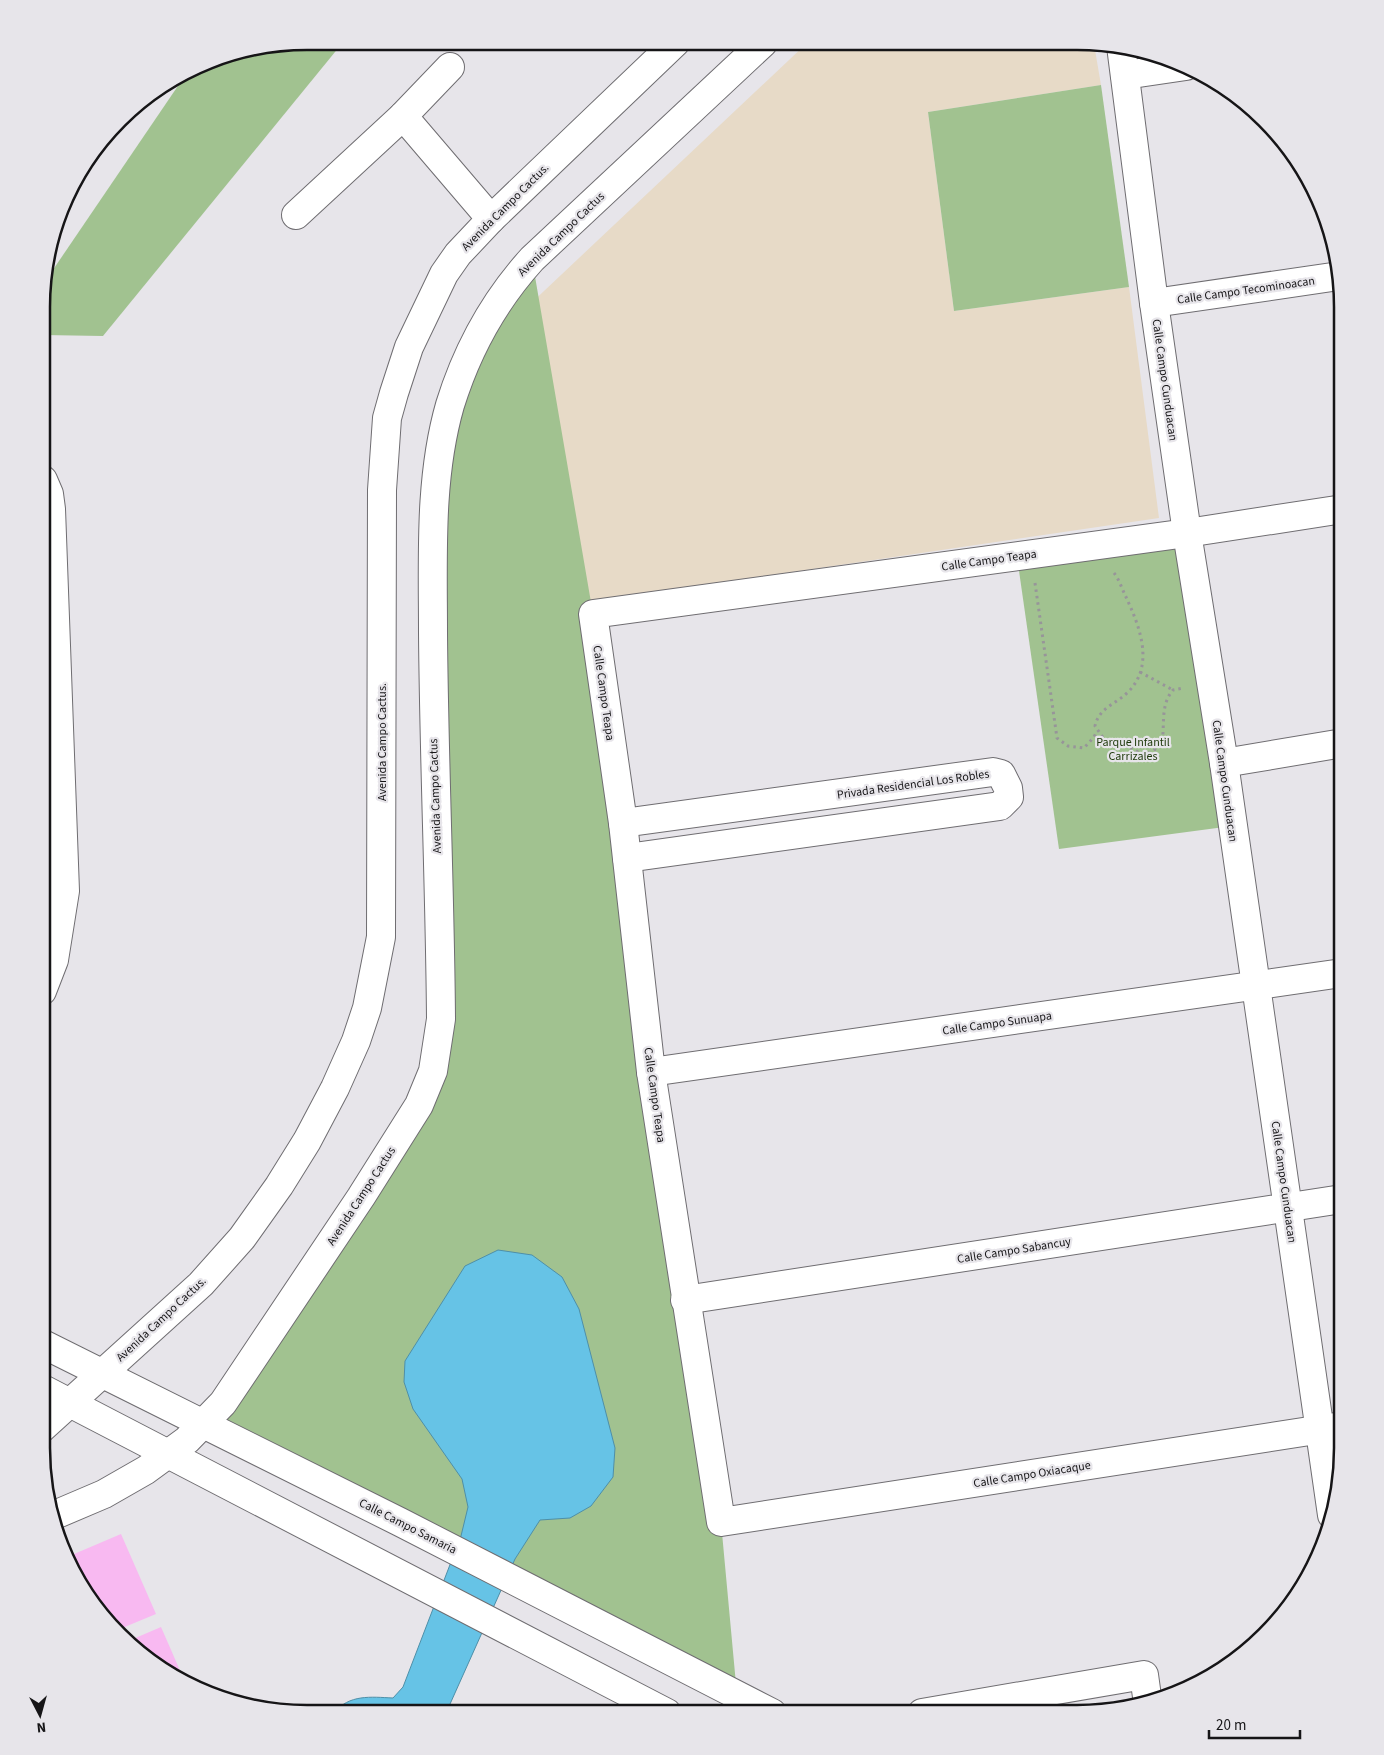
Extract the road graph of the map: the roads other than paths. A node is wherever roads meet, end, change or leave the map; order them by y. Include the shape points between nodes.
1 (668, 50) edge
2 (754, 50) edge
3 (1123, 54) edge
4 (450, 67) dead end
5 (1171, 68) edge
6 (1126, 75) junction
7 (403, 116) junction
8 (296, 215) dead end
9 (491, 218) junction
10 (1332, 277) edge
11 (1154, 303) junction
12 (50, 502) edge
13 (1334, 510) edge
14 (1187, 533) junction
15 (1334, 744) edge
16 (1224, 763) junction
17 (623, 823) junction
18 (627, 858) junction
19 (50, 974) edge
20 (1334, 974) edge
21 (1254, 986) junction
22 (651, 1072) junction
23 (1334, 1201) edge
24 (1288, 1207) junction
25 (685, 1300) junction
26 (50, 1347) edge
27 (102, 1373) junction
28 (50, 1392) edge
29 (71, 1403) junction
30 (50, 1421) edge
31 (204, 1424) junction
32 (1331, 1428) edge
33 (168, 1454) junction
34 (1332, 1484) edge
35 (59, 1513) edge
36 (721, 1522) joint
37 (1147, 1695) edge
38 (652, 1705) edge
39 (756, 1705) edge
40 (969, 1705) edge

1 - 9 street, Avenida Campo Cactus.
2 - 31 street, Avenida Campo Cactus via 532,259 509,285 471,350 450,406 442,442 433,523 434,750 441,1019 433,1071 415,1111 366,1188 253,1360
3 - 6 street, Calle Campo Cunduacan
4 - 7 street
5 - 6 street
6 - 11 street, Calle Campo Cunduacan
7 - 8 street
7 - 9 street
9 - 27 street, Avenida Campo Cactus. via 444,274 409,348 387,418 382,490 381,920 376,967 356,1041 307,1141 242,1238 183,1301
10 - 11 street, Calle Campo Tecominoacan
11 - 14 street, Calle Campo Cunduacan
12 - 19 street via 64,891 56,954
13 - 14 street, Calle Campo Teapa
14 - 16 street, Calle Campo Cunduacan
14 - 17 street, Calle Campo Teapa via 593,614
15 - 16 street
16 - 21 street, Calle Campo Cunduacan
17 - 18 street, Calle Campo Teapa
17 - 18 street, Privada Residencial Los Robles via 993,772 1001,774 1008,788 1008,797 1000,806
18 - 22 street, Calle Campo Teapa
20 - 21 street, Calle Campo Sunuapa
21 - 22 street, Calle Campo Sunuapa
21 - 24 street, Calle Campo Cunduacan
22 - 25 street, Calle Campo Teapa
23 - 24 street, Calle Campo Sabancuy
24 - 25 street, Calle Campo Sabancuy
24 - 32 street, Calle Campo Cunduacan
25 - 36 street, Calle Campo Teapa
26 - 27 street, Calle Campo Samaria
27 - 29 street, Avenida Campo Cactus.
27 - 31 street, Calle Campo Samaria
28 - 29 street
29 - 30 street, Avenida Campo Cactus.
29 - 33 street
31 - 33 street, Avenida Campo Cactus
31 - 39 street, Calle Campo Samaria
32 - 34 street, Calle Campo Cunduacan
32 - 36 street, Calle Campo Oxiacaque
33 - 35 street, Avenida Campo Cactus via 127,1482
33 - 38 street
37 - 40 street via 1144,1675

